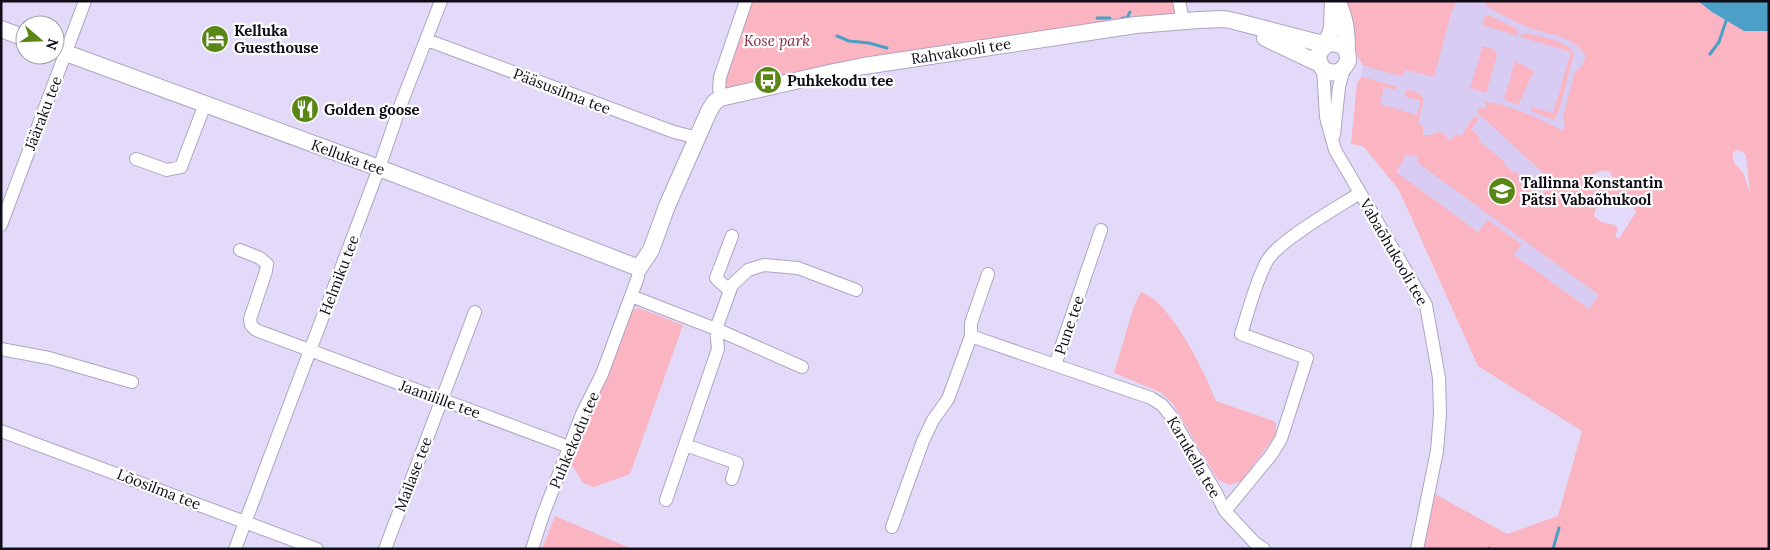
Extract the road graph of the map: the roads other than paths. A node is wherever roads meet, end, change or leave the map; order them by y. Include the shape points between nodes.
1 (85, 1) edge
2 (441, 1) edge
3 (746, 1) edge
4 (1179, 1) edge
5 (1333, 1) edge
6 (1337, 1) edge
7 (1202, 20) junction
8 (1183, 21) junction
9 (1, 29) edge
10 (15, 34) edge
11 (427, 40) junction
12 (65, 41) edge
13 (1326, 45) junction
14 (65, 53) edge
15 (1346, 60) junction
16 (55, 65) edge
17 (1321, 67) junction
18 (722, 98) junction
19 (205, 104) junction
20 (698, 138) junction
21 (1333, 140) junction
22 (136, 159) dead end
23 (379, 168) junction
24 (1360, 193) junction
25 (1, 225) edge
26 (1101, 230) dead end
27 (732, 236) dead end
28 (240, 250) dead end
29 (639, 268) junction
30 (988, 274) dead end
31 (856, 290) dead end
32 (730, 291) junction
33 (631, 296) junction
34 (475, 312) dead end
35 (716, 329) junction
36 (971, 336) junction
37 (1, 349) edge
38 (310, 351) junction
39 (1055, 364) junction
40 (802, 367) dead end
41 (132, 382) dead end
42 (441, 400) junction
43 (1, 431) edge
44 (685, 444) junction
45 (569, 447) junction
46 (732, 478) dead end
47 (666, 500) dead end
48 (1225, 511) junction
49 (245, 522) junction
50 (892, 527) dead end
51 (235, 549) edge
52 (318, 549) edge
53 (385, 549) edge
54 (532, 549) edge
55 (1264, 549) edge
56 (1417, 549) edge

1 - 12 street, Jääraku tee
2 - 11 street, Helmiku tee
3 - 18 street via 720,77 718,89
4 - 8 street
5 - 13 street via 1333,23
6 - 15 street, Vabaõhukooli tee via 1345,18
7 - 8 street, Rahvakooli tee
7 - 13 street, Rahvakooli tee via 1234,21
7 - 17 street, Rahvakooli tee via 1266,38
8 - 18 street, Rahvakooli tee via 1100,30 864,66
9 - 10 street
11 - 20 street, Pääsusilma tee via 674,132
11 - 23 street, Helmiku tee
13 - 15 street via 1341,45
13 - 17 street via 1318,55
14 - 19 street, Kelluka tee
15 - 17 street via 1334,73
15 - 21 street, Vabaõhukooli tee via 1339,86
16 - 25 street, Jääraku tee
17 - 21 street, Vabaõhukooli tee via 1325,80 1326,117
18 - 20 street, Puhkekodu tee via 712,106
19 - 22 street via 181,167 167,170
19 - 23 street, Kelluka tee
20 - 29 street, Puhkekodu tee via 651,250
21 - 24 street, Vabaõhukooli tee via 1335,150
23 - 29 street, Kelluka tee
23 - 38 street, Helmiku tee
24 - 48 street via 1289,240 1268,259 1260,277 1241,334 1307,358 1282,439
24 - 56 street, Vabaõhukooli tee via 1426,305 1439,378 1437,450
26 - 39 street, Pune tee
27 - 32 street via 716,278
28 - 38 street, Jaanilille tee via 267,264 251,325 256,330
29 - 33 street, Puhkekodu tee
30 - 36 street via 971,323
31 - 32 street via 798,268 764,265 748,270
32 - 35 street
33 - 35 street
33 - 45 street, Puhkekodu tee via 602,374
34 - 42 street, Mailase tee
35 - 40 street
35 - 44 street via 718,349
36 - 39 street, Pune tee
36 - 50 street via 948,400 923,441
37 - 41 street via 49,358
38 - 42 street, Jaanilille tee
38 - 49 street, Helmiku tee
39 - 48 street, Karukella tee via 1151,398 1162,405
42 - 45 street, Jaanilille tee
42 - 53 street, Mailase tee
43 - 49 street, Lõosilma tee
44 - 46 street via 737,463
44 - 47 street
45 - 54 street, Puhkekodu tee
48 - 55 street, Karukella tee
49 - 51 street, Helmiku tee
49 - 52 street, Lõosilma tee

